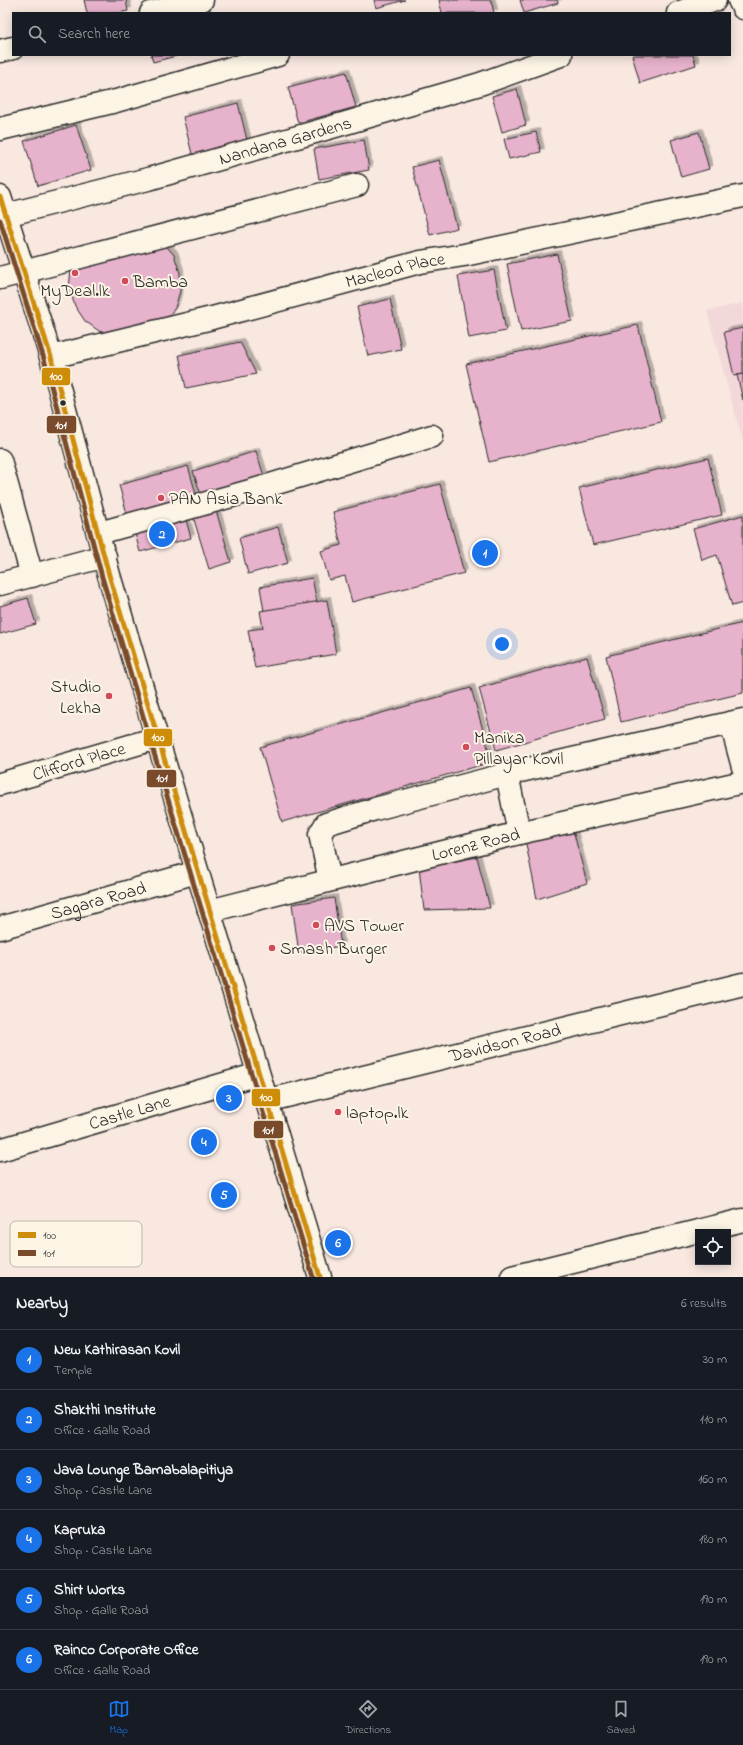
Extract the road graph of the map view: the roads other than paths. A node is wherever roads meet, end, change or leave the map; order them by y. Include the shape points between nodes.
1 (202, 0) edge
2 (715, 0) edge
3 (740, 0) edge
4 (743, 8) edge
5 (155, 12) edge
6 (681, 12) edge
7 (12, 48) edge
8 (0, 51) edge
9 (274, 56) edge
10 (558, 56) edge
11 (0, 130) edge
12 (357, 184) dead end
13 (743, 196) edge
14 (3, 206) edge
15 (23, 270) junction
16 (0, 278) edge
17 (51, 357) junction
18 (432, 436) dead end
19 (0, 460) edge
20 (99, 533) junction
21 (105, 556) junction
22 (32, 576) junction
23 (0, 584) edge
24 (737, 722) edge
25 (157, 738) junction
26 (743, 767) edge
27 (507, 774) junction
28 (743, 782) edge
29 (0, 784) edge
30 (519, 833) junction
31 (197, 872) junction
32 (330, 880) junction
33 (209, 910) junction
34 (0, 928) edge
35 (743, 984) edge
36 (258, 1074) junction
37 (266, 1100) junction
38 (0, 1150) edge
39 (743, 1220) edge
40 (320, 1277) edge
41 (512, 1277) edge

1 - 5 main road
2 - 6 main road
3 - 4 main road
7 - 8 main road
9 - 11 main road via 116,101
10 - 14 main road, Nandana Gardens via 480,84 152,178
12 - 15 main road
13 - 17 main road, Macleod Place via 420,262 212,318
14 - 15 main road
15 - 16 main road
15 - 17 main road
17 - 20 main road
18 - 20 main road
19 - 22 main road
20 - 21 main road
21 - 22 main road
21 - 25 main road
22 - 23 main road
24 - 26 main road
24 - 27 main road
25 - 29 main road, Clifford Place
25 - 31 main road
27 - 30 main road
27 - 32 main road via 326,824 320,834
28 - 30 main road, Lorenz Road
30 - 32 main road, Lorenz Road
31 - 33 main road
31 - 34 main road, Sagara Road
32 - 33 main road, Lorenz Road
33 - 36 main road
35 - 37 main road, Davidson Road
36 - 37 main road
36 - 38 main road, Castle Lane
37 - 40 main road
39 - 41 main road

